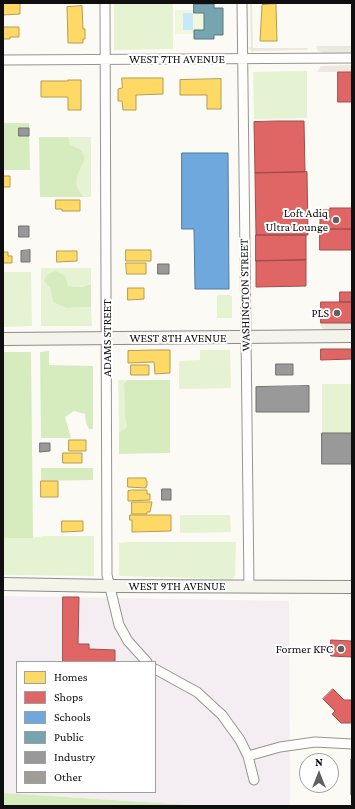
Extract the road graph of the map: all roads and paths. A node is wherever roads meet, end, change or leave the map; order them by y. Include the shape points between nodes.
1 (105, 3) edge
2 (242, 3) edge
3 (243, 58) junction
4 (352, 58) edge
5 (105, 59) junction
6 (3, 60) edge
7 (352, 336) edge
8 (246, 338) junction
9 (3, 339) edge
10 (107, 339) junction
11 (3, 584) edge
12 (111, 586) junction
13 (249, 587) junction
14 (352, 587) edge
15 (145, 661) edge
16 (156, 670) edge
17 (352, 744) edge
18 (248, 756) junction
19 (254, 780) dead end

1 - 5 street, ADAMS STREET
2 - 3 street, WASHINGTON STREET
3 - 4 street, WEST 7TH AVENUE
3 - 5 street, WEST 7TH AVENUE
3 - 8 street, WASHINGTON STREET
5 - 6 street, WEST 7TH AVENUE
5 - 10 street, ADAMS STREET
7 - 8 street, WEST 8TH AVENUE
8 - 10 street, WEST 8TH AVENUE
8 - 13 street, WASHINGTON STREET
9 - 10 street, WEST 8TH AVENUE
10 - 12 street, ADAMS STREET via 107,575
11 - 12 street, WEST 9TH AVENUE
12 - 13 street, WEST 9TH AVENUE
12 - 15 street, ADAMS STREET via 119,625 128,641
13 - 14 street, WEST 9TH AVENUE
16 - 18 street via 208,701 232,727
17 - 18 street via 315,742 280,747
18 - 19 street

